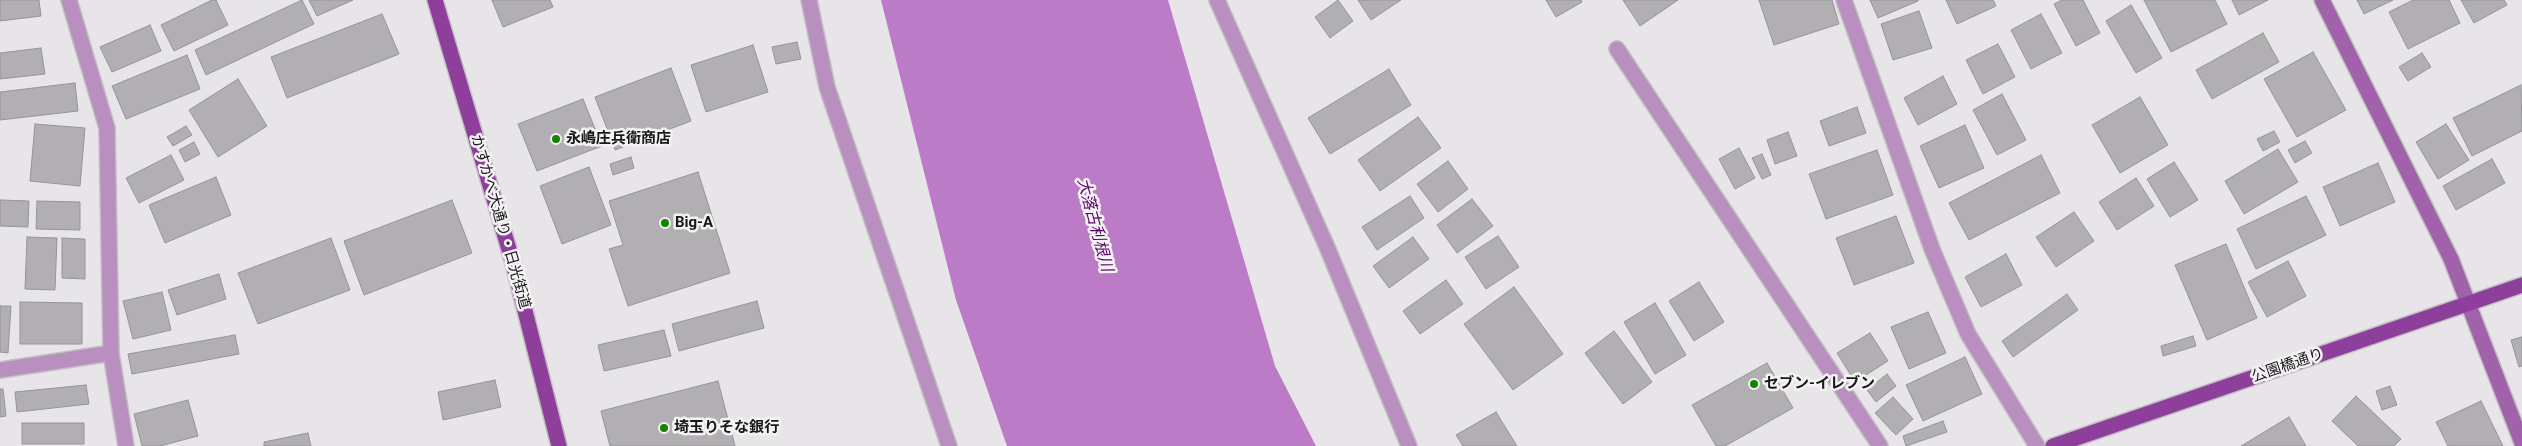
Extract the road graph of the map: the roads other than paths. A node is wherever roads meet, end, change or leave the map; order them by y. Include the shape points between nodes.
1 (69, 0) edge
2 (435, 0) edge
3 (809, 0) edge
4 (1217, 0) edge
5 (1844, 0) edge
6 (2322, 0) edge
7 (1617, 49) dead end
8 (2522, 285) edge
9 (2468, 304) junction
10 (111, 353) junction
11 (0, 370) edge
12 (2522, 443) edge
13 (126, 446) edge
14 (559, 446) edge
15 (949, 446) edge
16 (1409, 446) edge
17 (1880, 446) edge
18 (2037, 446) edge
19 (2053, 446) edge

1 - 10 street via 107,128
2 - 14 main road, かすかべ大通り・日光街道 via 513,263
3 - 15 street via 827,88
4 - 16 street via 1342,283
5 - 18 street via 1932,249 1968,334
6 - 9 street via 2451,259
7 - 17 street
8 - 9 main road, 公園橋通り
9 - 12 street
9 - 19 main road, 公園橋通り
10 - 11 street
10 - 13 street

